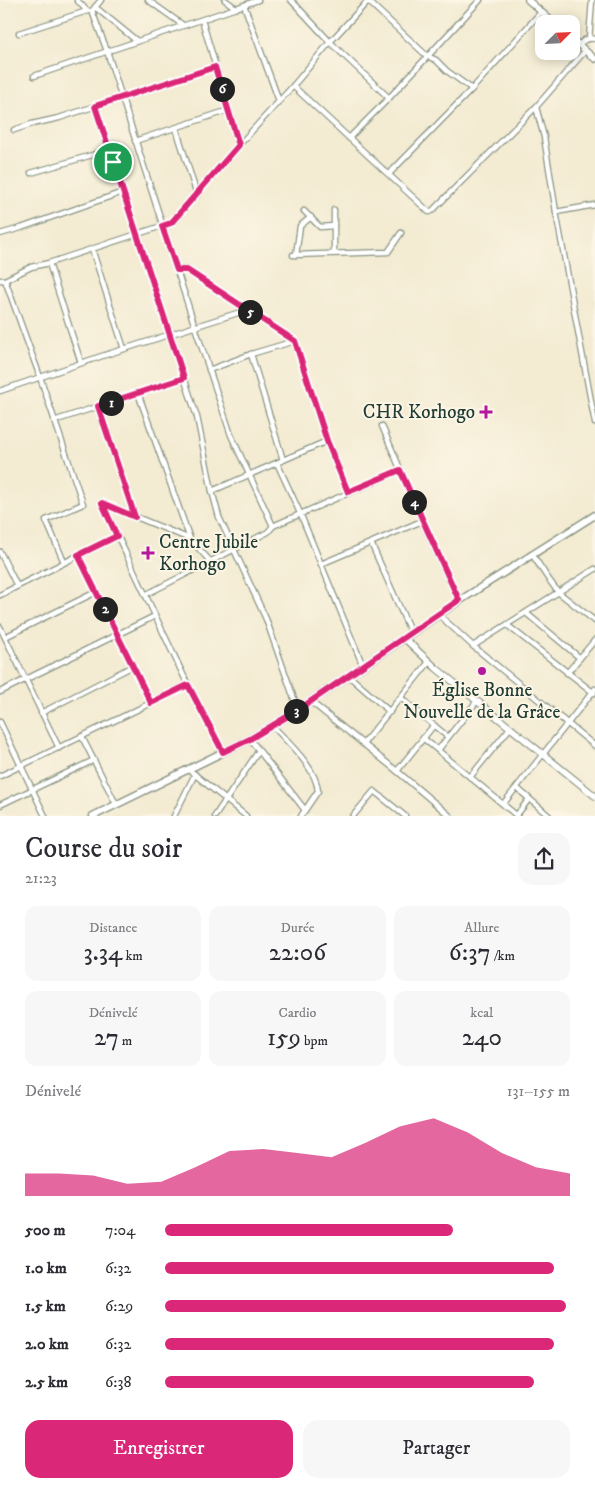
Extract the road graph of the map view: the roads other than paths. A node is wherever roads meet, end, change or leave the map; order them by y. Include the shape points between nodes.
1 (77, 0) edge
2 (101, 0) edge
3 (148, 0) edge
4 (225, 0) edge
5 (258, 0) edge
6 (291, 0) edge
7 (480, 0) edge
8 (528, 0) edge
9 (592, 0) edge
10 (367, 1) edge
11 (244, 5) junction
12 (236, 8) junction
13 (91, 9) junction
14 (541, 12) junction
15 (544, 15) edge
16 (202, 20) junction
17 (183, 26) junction
18 (19, 33) dead end
19 (589, 38) junction
20 (595, 39) edge
21 (137, 42) junction
22 (330, 42) junction
23 (580, 44) edge
24 (580, 46) edge
25 (585, 50) junction
26 (107, 51) junction
27 (427, 56) junction
28 (595, 59) edge
29 (215, 67) junction
30 (34, 76) dead end
31 (293, 86) junction
32 (472, 88) junction
33 (122, 98) junction
34 (389, 98) junction
35 (279, 101) junction
36 (95, 106) junction
37 (536, 107) junction
38 (229, 110) junction
39 (176, 128) junction
40 (14, 130) dead end
41 (349, 138) junction
42 (135, 141) junction
43 (239, 145) junction
44 (109, 150) junction
45 (31, 172) dead end
46 (389, 174) junction
47 (123, 192) junction
48 (197, 195) junction
49 (595, 205) edge
50 (334, 210) dead end
51 (304, 211) dead end
52 (556, 212) junction
53 (311, 217) junction
54 (162, 226) junction
55 (334, 226) junction
56 (401, 232) dead end
57 (138, 233) junction
58 (0, 234) edge
59 (92, 249) junction
60 (334, 253) junction
61 (49, 263) junction
62 (177, 270) junction
63 (3, 280) edge
64 (247, 310) junction
65 (195, 327) junction
66 (170, 334) junction
67 (295, 341) junction
68 (124, 349) junction
69 (251, 354) junction
70 (81, 363) junction
71 (209, 370) junction
72 (40, 377) junction
73 (184, 378) junction
74 (0, 391) edge
75 (138, 393) junction
76 (98, 406) junction
77 (54, 421) junction
78 (595, 423) edge
79 (382, 426) dead end
80 (327, 441) junction
81 (283, 460) junction
82 (277, 463) junction
83 (400, 470) junction
84 (249, 475) junction
85 (212, 492) junction
86 (348, 492) junction
87 (300, 513) junction
88 (595, 515) edge
89 (135, 517) junction
90 (422, 521) junction
91 (272, 526) junction
92 (117, 536) junction
93 (190, 539) junction
94 (371, 543) junction
95 (234, 549) junction
96 (0, 552) edge
97 (532, 554) junction
98 (78, 555) junction
99 (210, 561) junction
100 (64, 562) junction
101 (321, 564) junction
102 (595, 569) edge
103 (16, 586) junction
104 (96, 592) junction
105 (558, 592) junction
106 (145, 594) junction
107 (0, 595) edge
108 (459, 600) junction
109 (526, 613) junction
110 (439, 615) junction
111 (155, 616) junction
112 (595, 621) edge
113 (507, 624) junction
114 (0, 627) edge
115 (411, 633) junction
116 (117, 634) junction
117 (5, 637) junction
118 (404, 638) junction
119 (595, 640) edge
120 (473, 646) junction
121 (580, 658) junction
122 (429, 662) junction
123 (133, 666) junction
124 (363, 666) junction
125 (567, 673) junction
126 (349, 676) junction
127 (24, 680) junction
128 (188, 685) junction
129 (0, 692) edge
130 (594, 692) edge
131 (401, 698) junction
132 (477, 701) junction
133 (310, 702) junction
134 (151, 703) junction
135 (298, 710) junction
136 (390, 712) junction
137 (41, 713) junction
138 (0, 722) edge
139 (568, 724) junction
140 (272, 725) junction
141 (434, 725) junction
142 (510, 728) junction
143 (3, 733) edge
144 (82, 736) junction
145 (448, 737) junction
146 (423, 738) junction
147 (250, 739) junction
148 (363, 744) junction
149 (595, 746) edge
150 (59, 748) junction
151 (438, 750) junction
152 (223, 752) junction
153 (258, 752) junction
154 (543, 755) junction
155 (94, 760) junction
156 (22, 765) junction
157 (188, 769) junction
158 (397, 771) junction
159 (195, 774) junction
160 (0, 776) edge
161 (470, 777) junction
162 (517, 788) junction
163 (33, 789) junction
164 (595, 796) edge
165 (226, 799) junction
166 (529, 800) junction
167 (116, 804) junction
168 (504, 804) junction
169 (0, 805) edge
170 (305, 810) junction
171 (100, 814) edge
172 (404, 815) edge
173 (516, 815) edge
174 (45, 816) edge
175 (93, 816) edge
176 (174, 816) edge
177 (215, 816) edge
178 (246, 816) edge
179 (301, 816) edge
180 (354, 816) edge
181 (450, 816) edge
182 (548, 816) edge

1 - 13 street
2 - 13 street
3 - 17 street
4 - 12 street
5 - 11 street
6 - 22 street
7 - 27 street
8 - 14 street
9 - 19 street
10 - 22 street
10 - 27 street
11 - 12 street
11 - 35 street
12 - 16 street
13 - 18 street
13 - 21 street
13 - 26 street
14 - 15 street
14 - 32 street
16 - 17 street
16 - 29 street
17 - 21 street
19 - 20 street
19 - 23 street
21 - 26 street
22 - 31 street
22 - 34 street
24 - 25 street
25 - 28 street
25 - 37 street
26 - 30 street
26 - 33 street
27 - 32 street
27 - 34 street
29 - 33 street
29 - 38 street
31 - 35 street
31 - 41 street
32 - 46 street
33 - 36 street
33 - 42 street
34 - 41 street
35 - 43 street
36 - 40 street
36 - 44 street
37 - 46 street via 430,212
37 - 52 street
38 - 39 street
38 - 43 street
39 - 42 street
39 - 48 street
41 - 46 street
42 - 54 street
43 - 48 street
44 - 45 street
44 - 47 street
47 - 57 street
47 - 58 street
48 - 54 street via 171,223
49 - 52 street
50 - 55 street
51 - 53 street
52 - 78 street
53 - 55 street via 320,227
53 - 60 street via 300,226 294,255
54 - 57 street
54 - 62 street
55 - 60 street
56 - 60 street via 388,252
57 - 59 street
57 - 66 street
59 - 61 street
59 - 68 street
61 - 63 street
61 - 70 street
62 - 64 street via 187,270
62 - 65 street
63 - 72 street
64 - 65 street
64 - 67 street
65 - 66 street
65 - 71 street
66 - 68 street
66 - 73 street
67 - 69 street
67 - 80 street
68 - 70 street
69 - 71 street
69 - 81 street
70 - 72 street
71 - 84 street via 231,435
72 - 74 street
72 - 77 street
73 - 75 street
73 - 85 street via 197,416
75 - 76 street
75 - 93 street
76 - 77 street
76 - 89 street
77 - 100 street via 82,504 46,520
79 - 83 street
80 - 81 street
80 - 86 street
81 - 82 street
82 - 84 street
82 - 87 street
83 - 86 street
83 - 90 street
84 - 85 street
84 - 91 street
85 - 95 street
86 - 87 street
87 - 91 street
87 - 101 street
88 - 97 main road
89 - 92 street via 102,503
89 - 93 street
90 - 94 street
90 - 108 street
91 - 95 street via 268,532
92 - 98 street
92 - 106 street
93 - 99 street
94 - 101 street
94 - 115 street
95 - 99 street
95 - 135 street via 266,619
96 - 103 street
97 - 105 street
97 - 108 main road
98 - 100 street
98 - 104 street
99 - 106 street
100 - 103 street
101 - 124 street
102 - 105 street
103 - 107 street
104 - 116 street
104 - 117 street
105 - 109 street
105 - 112 street
106 - 111 street
108 - 110 main road
109 - 113 street
109 - 121 street
110 - 115 main road
110 - 120 street
111 - 116 street
111 - 128 street
113 - 120 street
113 - 125 street
114 - 117 street
115 - 118 main road
116 - 123 street
116 - 127 street
117 - 127 street
118 - 122 street
118 - 124 main road
119 - 121 street
120 - 139 street
121 - 125 street
122 - 131 street
122 - 132 street
123 - 134 street
123 - 137 street
124 - 126 main road
125 - 130 street
126 - 133 main road
126 - 136 street
127 - 129 street
127 - 137 street
128 - 134 street
128 - 152 street
130 - 139 street
131 - 136 street
131 - 141 street
132 - 142 street
132 - 145 street
133 - 135 main road
133 - 148 street
134 - 144 street
135 - 140 main road
136 - 148 street
137 - 150 street
138 - 143 street
139 - 149 street
139 - 154 street
140 - 147 main road
140 - 170 street via 302,759 318,785 318,791
141 - 145 street
141 - 146 street
142 - 154 street
142 - 161 street
143 - 156 street
144 - 150 street
144 - 155 street
145 - 151 street
146 - 151 street
146 - 158 street
147 - 152 main road
147 - 153 street
148 - 158 street
150 - 156 street
151 - 161 street
152 - 157 main road
153 - 165 street
153 - 170 street
154 - 162 street
154 - 164 street
155 - 163 street
155 - 167 street
156 - 160 street
156 - 163 street
157 - 159 street
157 - 167 main road
158 - 181 street
159 - 165 street
159 - 176 street
161 - 168 street
162 - 166 street
162 - 168 street
163 - 169 street
163 - 174 street
165 - 177 street
165 - 178 street
166 - 173 street
166 - 182 street
167 - 171 main road
168 - 173 street
170 - 179 street
171 - 175 main road
172 - 180 street via 374,791

